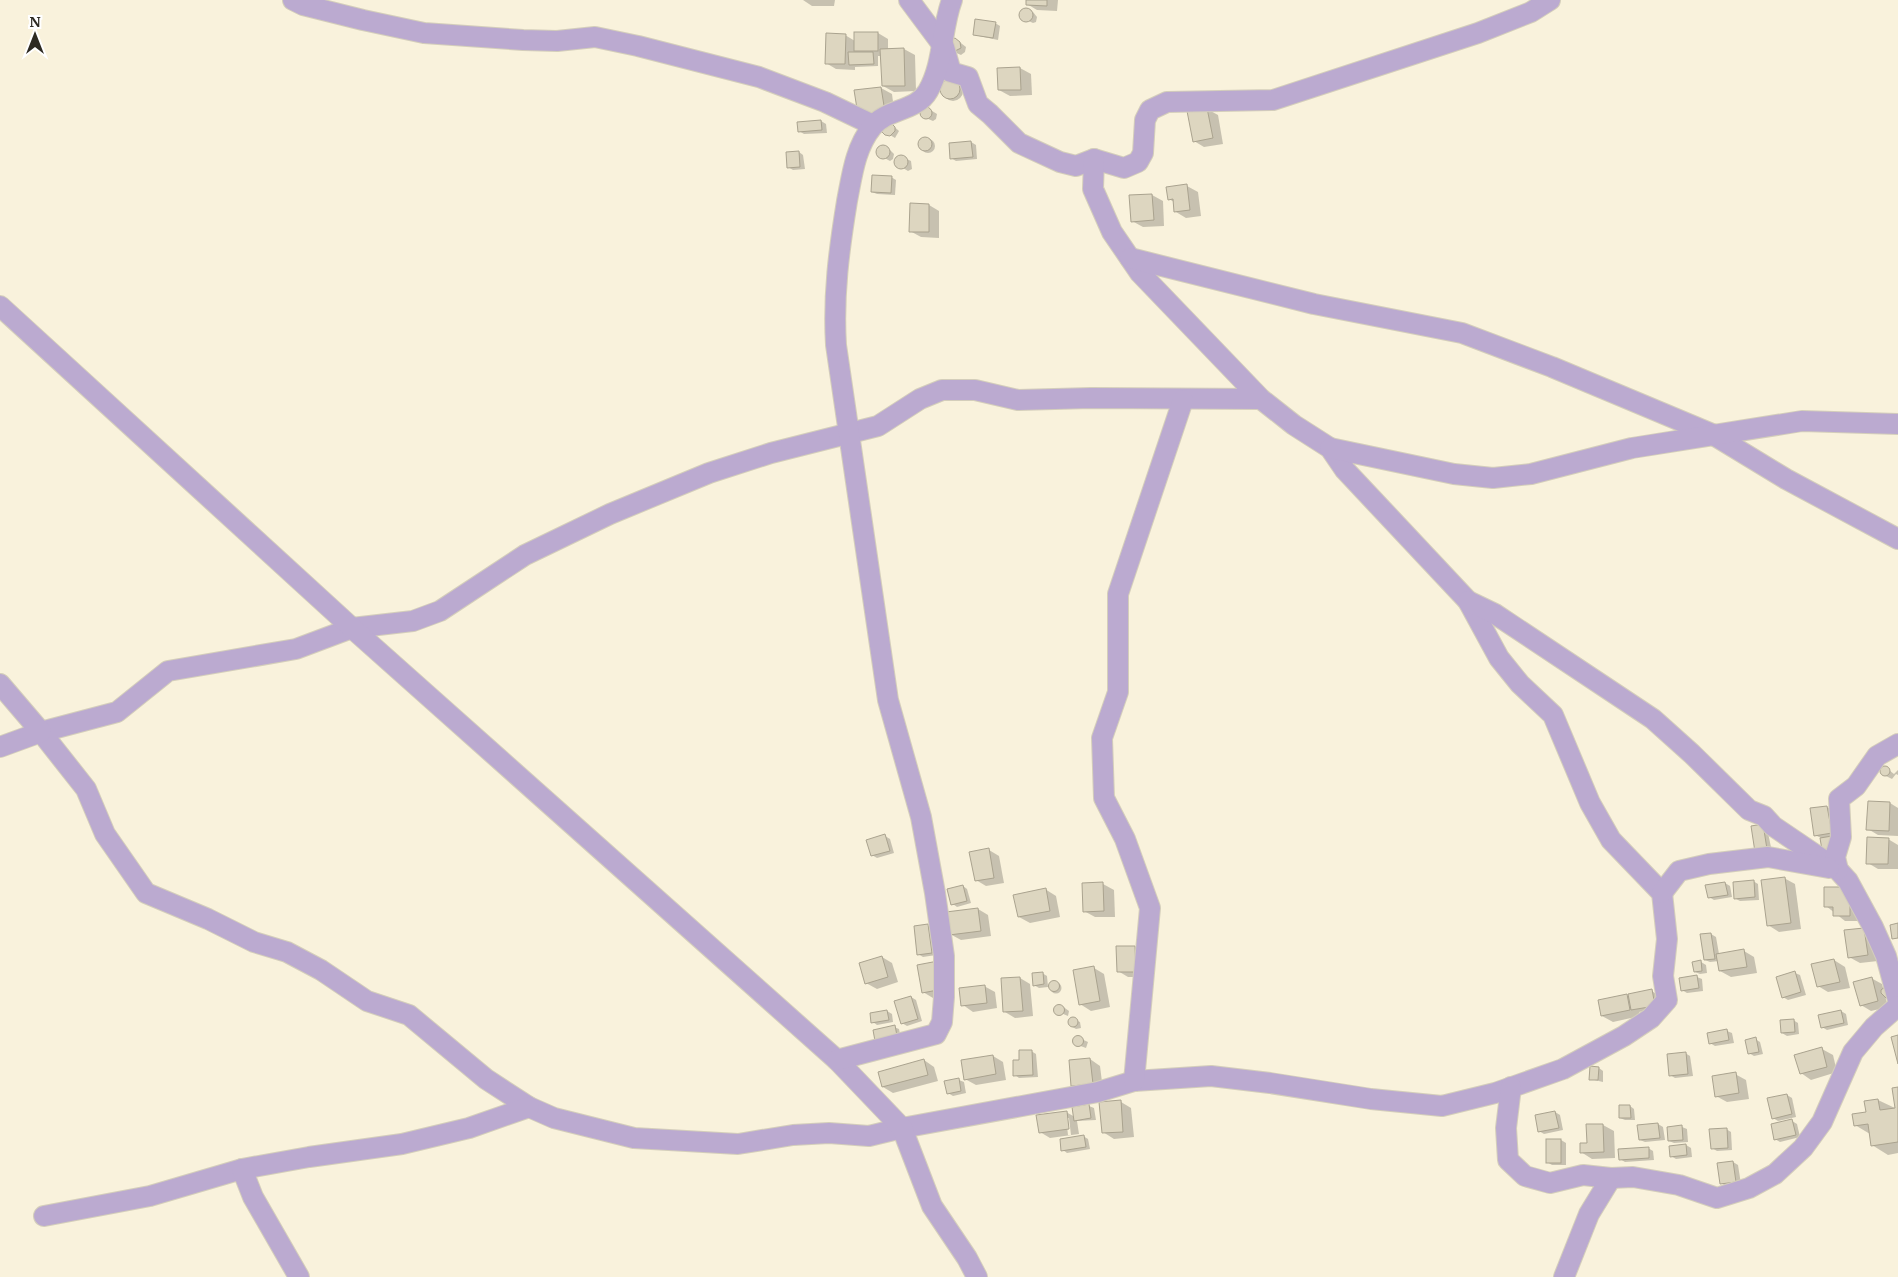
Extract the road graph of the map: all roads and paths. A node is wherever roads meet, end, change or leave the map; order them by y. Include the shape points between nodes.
1 (293, 0) edge
2 (909, 0) edge
3 (952, 0) edge
4 (1550, 0) edge
5 (944, 47) junction
6 (873, 124) junction
7 (1094, 159) junction
8 (1130, 258) junction
9 (0, 306) edge
10 (1262, 399) junction
11 (1183, 400) junction
12 (1898, 424) edge
13 (850, 434) junction
14 (1712, 434) junction
15 (1330, 448) junction
16 (1898, 539) edge
17 (1468, 601) junction
18 (352, 628) junction
19 (0, 684) edge
20 (41, 732) junction
21 (1898, 744) edge
22 (0, 747) edge
23 (1838, 870) junction
24 (1662, 893) junction
25 (1898, 1000) edge
26 (1898, 1006) edge
27 (837, 1060) junction
28 (1134, 1081) junction
29 (1511, 1088) junction
30 (528, 1107) junction
31 (902, 1128) junction
32 (242, 1169) junction
33 (1612, 1178) junction
34 (44, 1216) dead end
35 (299, 1277) edge
36 (977, 1277) edge
37 (1564, 1277) edge

1 - 6 street via 320,10 424,33 557,41 595,37 638,46 758,77
2 - 5 street
3 - 5 street via 945,18
4 - 7 street via 1531,12 1478,33 1273,100 1167,102 1150,110 1145,120 1143,152 1138,162 1124,168
5 - 6 street via 930,89 924,97
5 - 7 street via 951,72 968,78 978,104 1019,143 1076,166
6 - 13 street via 863,139 854,164 837,259 836,345
7 - 8 street via 1093,189 1112,232
8 - 10 street via 1140,273
8 - 14 street via 1314,304 1462,333
9 - 18 street
10 - 11 street
10 - 15 street
11 - 13 street via 1018,400 975,390 942,390 920,399 878,426
11 - 28 street via 1118,594 1118,692 1102,738 1104,798 1125,839 1150,908
12 - 14 street via 1802,421
13 - 18 street via 771,452 717,470 610,514 525,556 440,611 413,621
13 - 27 street via 888,700 921,817 935,893 944,956 944,997 942,1022 936,1034
14 - 15 street via 1632,448 1531,474 1493,478 1454,474
14 - 16 street via 1786,479
15 - 17 street via 1345,470
17 - 23 street via 1495,614 1653,719 1749,810 1764,816 1773,826
17 - 24 street via 1499,658 1520,684 1553,715 1590,802 1611,840
18 - 20 street via 296,649 168,671 117,712
18 - 27 street
19 - 20 street
20 - 22 street
20 - 30 street via 86,789 105,834 146,893 254,942 287,952 367,1001 409,1015 486,1079
21 - 23 street via 1877,756 1856,786 1839,799 1841,837 1835,857
23 - 24 street via 1768,857 1709,864 1679,871
23 - 25 street via 1848,880 1874,927
24 - 29 street via 1667,939 1663,976 1667,1000 1650,1018 1624,1036 1563,1069
26 - 33 street via 1874,1027 1854,1052 1822,1122 1803,1148 1775,1174 1749,1188 1717,1198 1679,1185 1633,1177
27 - 31 street
28 - 29 street via 1211,1076 1442,1106
28 - 31 street via 1098,1092
29 - 33 street via 1506,1128 1508,1160 1525,1176 1550,1182 1583,1175
30 - 31 street via 554,1118 634,1138 683,1142 738,1144 829,1133 869,1136
30 - 32 street via 470,1128 402,1144
31 - 36 street via 932,1206
32 - 34 street via 150,1196
32 - 35 street via 253,1197
33 - 37 street via 1589,1214

